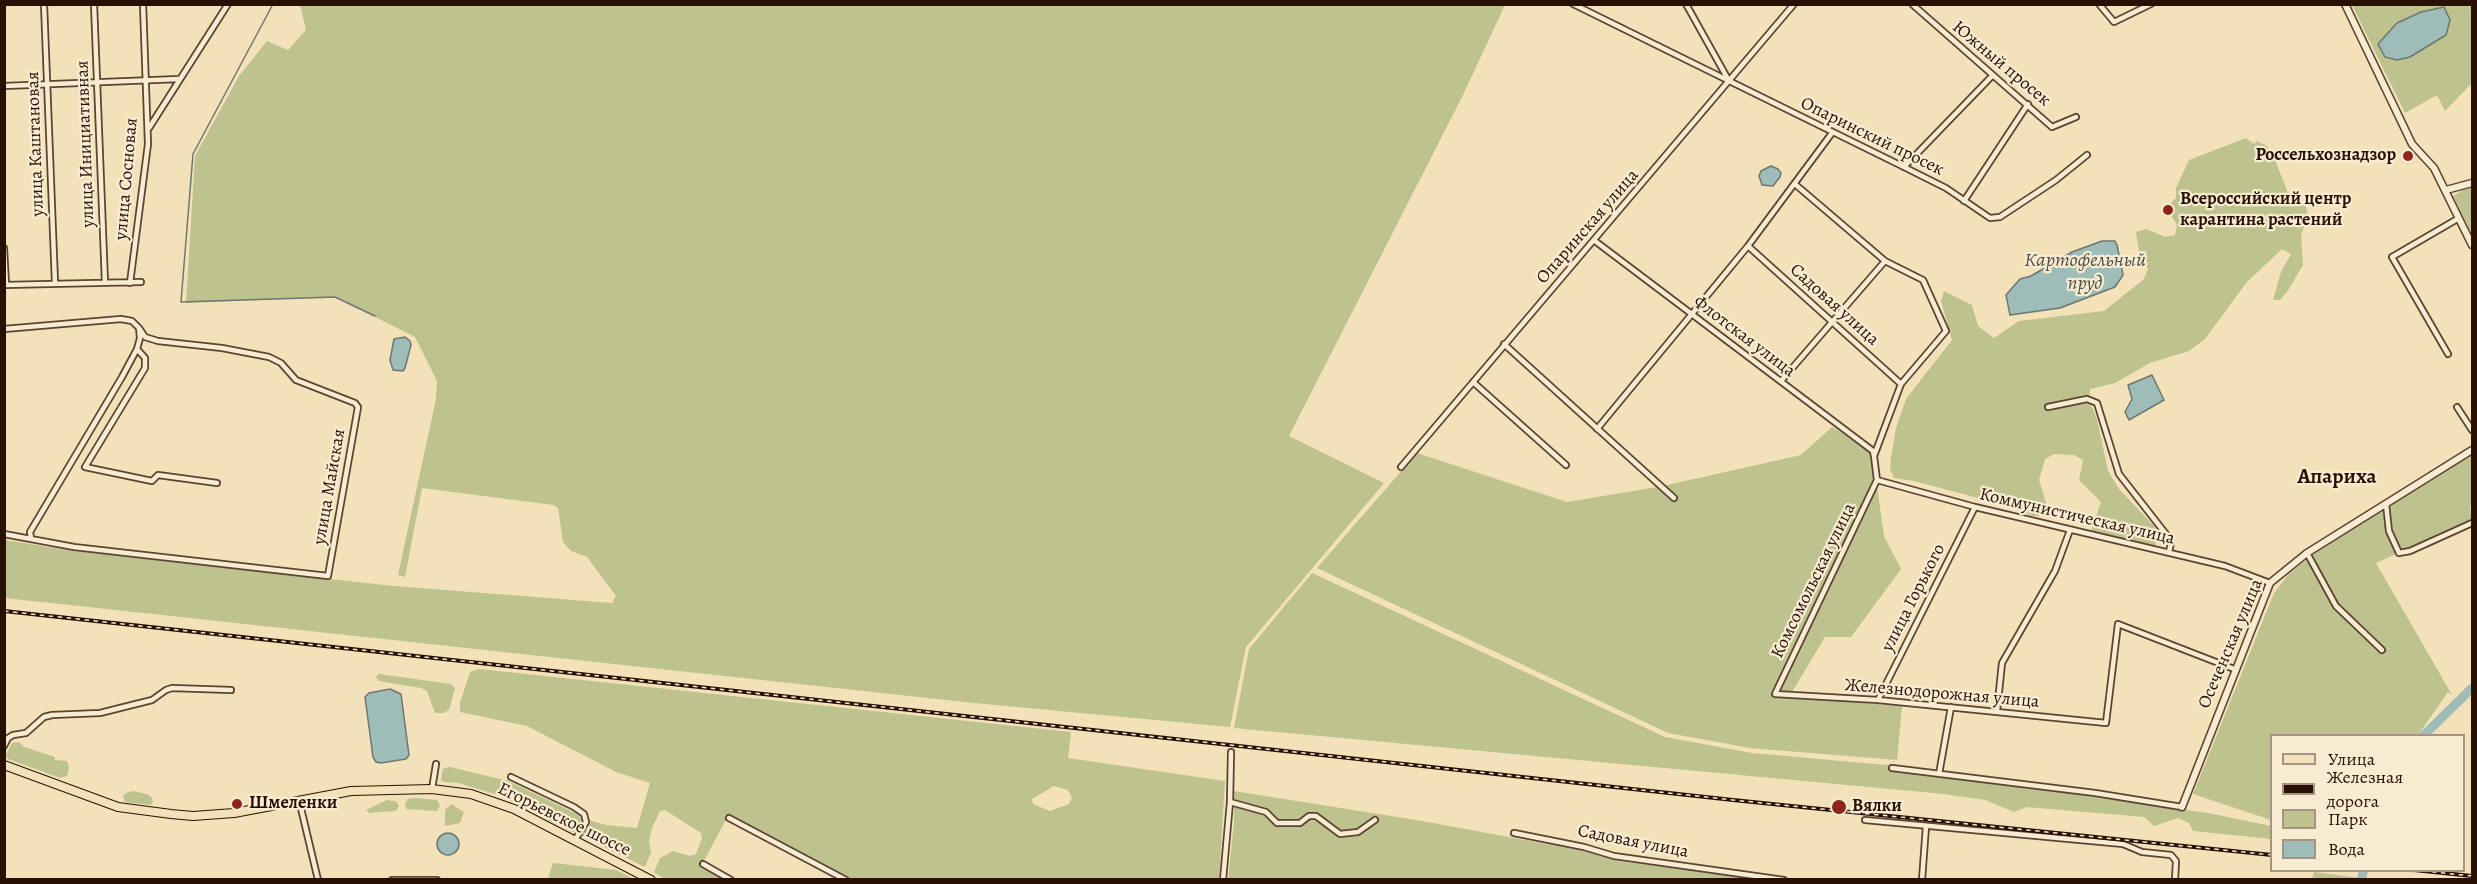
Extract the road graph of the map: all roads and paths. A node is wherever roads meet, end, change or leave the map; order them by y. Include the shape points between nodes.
1 (44, 4) edge
2 (94, 4) edge
3 (143, 4) edge
4 (228, 4) edge
5 (1573, 4) edge
6 (1686, 4) edge
7 (1794, 4) edge
8 (1912, 4) edge
9 (2099, 4) edge
10 (2151, 4) edge
11 (2345, 4) edge
12 (1992, 76) junction
13 (179, 79) junction
14 (147, 80) junction
15 (1729, 81) junction
16 (96, 82) junction
17 (47, 84) junction
18 (4, 86) edge
19 (2028, 104) junction
20 (2076, 117) dead end
21 (1832, 133) junction
22 (147, 134) junction
23 (2087, 154) dead end
24 (1904, 167) junction
25 (2472, 183) edge
26 (1796, 185) junction
27 (2445, 190) junction
28 (1964, 201) junction
29 (2459, 218) junction
30 (1595, 241) junction
31 (2472, 245) edge
32 (1748, 246) junction
33 (4, 248) edge
34 (1886, 261) junction
35 (141, 282) dead end
36 (55, 283) junction
37 (105, 283) junction
38 (130, 283) junction
39 (5, 284) edge
40 (1692, 314) junction
41 (1832, 322) junction
42 (139, 328) junction
43 (4, 329) edge
44 (1504, 344) junction
45 (137, 349) junction
46 (2448, 354) dead end
47 (1781, 381) junction
48 (1473, 382) junction
49 (1901, 384) junction
50 (2048, 407) dead end
51 (2457, 407) dead end
52 (1597, 429) junction
53 (2472, 430) edge
54 (2472, 450) edge
55 (1874, 456) junction
56 (1566, 465) dead end
57 (1401, 467) dead end
58 (1877, 480) junction
59 (217, 483) dead end
60 (1674, 498) dead end
61 (2386, 504) junction
62 (1975, 507) junction
63 (2472, 523) edge
64 (2070, 530) junction
65 (4, 534) edge
66 (31, 538) junction
67 (2169, 552) junction
68 (2307, 553) junction
69 (2270, 583) junction
70 (2382, 650) dead end
71 (2234, 669) junction
72 (231, 690) dead end
73 (1775, 694) joint
74 (1878, 700) junction
75 (1951, 707) junction
76 (1997, 711) junction
77 (4, 746) edge
78 (1232, 752) dead end
79 (436, 764) dead end
80 (4, 765) edge
81 (1892, 768) dead end
82 (1939, 774) junction
83 (511, 777) dead end
84 (432, 789) junction
85 (299, 800) junction
86 (1230, 802) junction
87 (2182, 807) joint
88 (729, 818) dead end
89 (1375, 820) dead end
90 (1865, 820) dead end
91 (1926, 826) junction
92 (1514, 833) dead end
93 (575, 840) junction
94 (703, 864) dead end
95 (319, 879) edge
96 (392, 879) edge
97 (437, 879) edge
98 (651, 879) edge
99 (731, 879) edge
100 (846, 879) edge
101 (1223, 879) edge
102 (1784, 879) edge
103 (1922, 879) edge
104 (2175, 879) edge

1 - 17 street, улица Каштановая
2 - 16 street, улица Инициативная
3 - 14 street, улица Сосновая
4 - 13 street
5 - 15 street, Опаринский просек
6 - 15 street
7 - 15 street, Опаринская улица
8 - 12 street, Южный просек
9 - 10 street via 2114,22
11 - 27 street via 2412,144 2431,164
12 - 19 street, Южный просек
12 - 24 street
13 - 14 street
13 - 22 street
14 - 16 street
14 - 22 street, улица Сосновая
15 - 21 street, Опаринский просек
15 - 30 street, Опаринская улица
16 - 17 street
16 - 37 street, улица Инициативная
17 - 18 street
17 - 36 street, улица Каштановая
19 - 20 street, Южный просек via 2052,127
19 - 28 street
21 - 24 street, Опаринский просек
21 - 26 street
22 - 38 street, улица Сосновая
23 - 28 street, Опаринский просек via 2000,217 1990,218
24 - 28 street, Опаринский просек
25 - 27 street
26 - 32 street
26 - 34 street
27 - 29 street
29 - 31 street
29 - 46 street via 2392,257
30 - 40 street, Флотская улица
30 - 44 street, Опаринская улица
32 - 40 street
32 - 41 street, Садовая улица
33 - 39 street
34 - 41 street
34 - 49 street via 1923,279 1946,331
35 - 38 street
36 - 37 street
36 - 39 street
37 - 38 street
40 - 47 street, Флотская улица
40 - 52 street
41 - 47 street
41 - 49 street, Садовая улица
42 - 43 street via 132,321 121,319
42 - 45 street
42 - 66 street, улица Майская via 146,337 158,341 269,357 281,363 296,380 355,403 358,407 328,576 74,547
44 - 48 street, Опаринская улица
44 - 52 street
45 - 59 street via 145,358 145,368 85,466 152,480 158,475
45 - 66 street via 30,532
47 - 55 street, Флотская улица via 1873,451
48 - 56 street
48 - 57 street, Опаринская улица
49 - 55 street
50 - 67 street via 2087,399 2097,403 2120,474 2169,538
51 - 53 street
52 - 60 street
54 - 61 street, Осеченская улица
55 - 58 street
58 - 62 street, Коммунистическая улица
58 - 73 street, Комсомольская улица
61 - 63 street via 2389,531 2399,553
61 - 68 street, Осеченская улица
62 - 64 street, Коммунистическая улица
62 - 74 street, улица Горького
64 - 67 street, Коммунистическая улица
64 - 76 street via 2055,572 2002,663
65 - 66 street
67 - 69 street, Коммунистическая улица via 2225,566
68 - 69 street, Осеченская улица
68 - 70 street via 2336,606
69 - 71 street, Осеченская улица
71 - 76 street, Железнодорожная улица via 2118,624 2106,723
71 - 87 street, Осеченская улица
72 - 77 street via 172,688 158,698 100,713 52,715 26,733 8,738
73 - 74 street, Железнодорожная улица
74 - 75 street, Железнодорожная улица
75 - 76 street, Железнодорожная улица
75 - 82 street
78 - 86 street
79 - 84 street
80 - 85 main road, Егорьевское шоссе via 95,800 147,812 216,815
81 - 82 street
82 - 87 street
83 - 93 street via 584,814 586,822
84 - 85 main road, Егорьевское шоссе via 351,791
84 - 93 main road, Егорьевское шоссе via 489,799
85 - 95 street
86 - 89 street via 1266,812 1277,824 1300,823 1316,816 1340,834 1358,832
86 - 101 street
88 - 100 street
90 - 91 street
91 - 103 street
91 - 104 street via 2123,844 2142,852 2171,855 2176,861
92 - 102 street, Садовая улица via 1614,856
93 - 98 main road, Егорьевское шоссе
94 - 99 street
96 - 97 street

